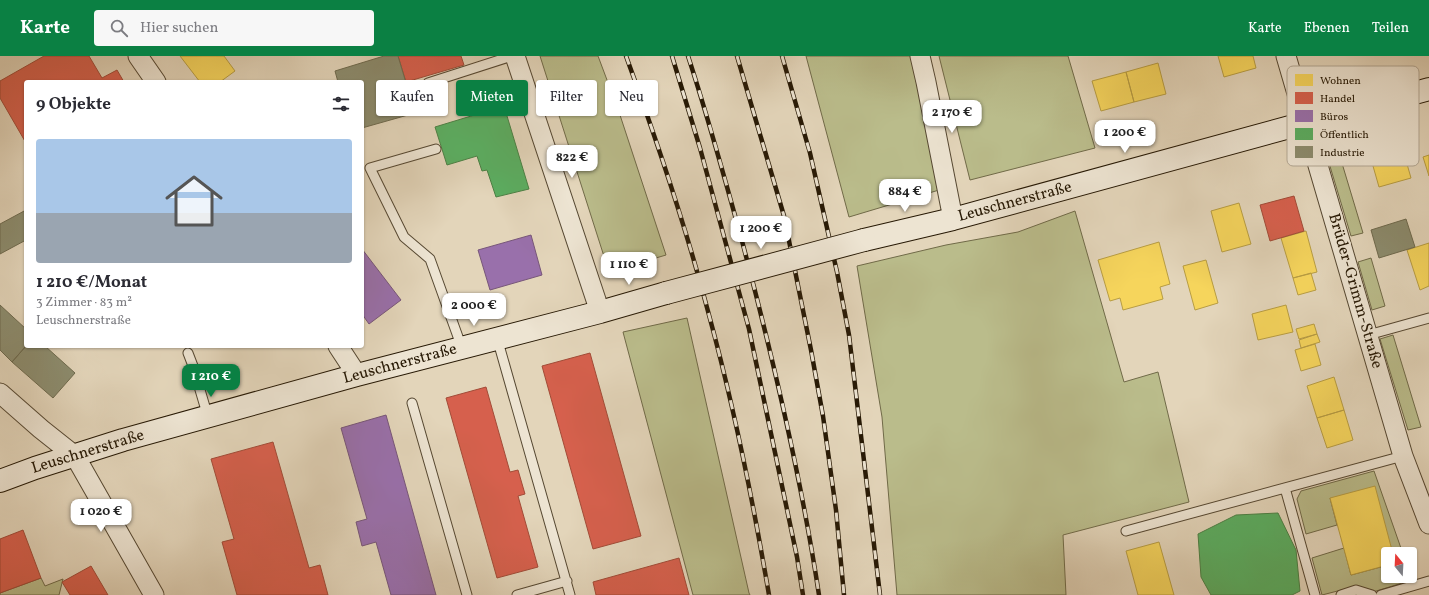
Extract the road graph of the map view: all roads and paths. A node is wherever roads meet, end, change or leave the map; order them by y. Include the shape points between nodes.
1 (138, 56) edge
2 (513, 56) edge
3 (920, 56) edge
4 (1286, 56) edge
5 (1289, 66) edge
6 (155, 80) edge
7 (437, 80) edge
8 (1429, 89) edge
9 (1419, 92) edge
10 (1287, 127) edge
11 (436, 150) dead end
12 (366, 166) edge
13 (1319, 166) edge
14 (953, 218) junction
15 (600, 312) junction
16 (1429, 318) edge
17 (1368, 335) junction
18 (497, 338) junction
19 (339, 348) edge
20 (462, 348) junction
21 (188, 352) dead end
22 (357, 375) junction
23 (0, 393) edge
24 (412, 403) dead end
25 (208, 417) junction
26 (75, 456) junction
27 (1403, 456) junction
28 (0, 481) edge
29 (1285, 488) junction
30 (1429, 524) edge
31 (1126, 530) dead end
32 (567, 581) junction
33 (1429, 581) edge
34 (154, 595) edge
35 (467, 595) edge
36 (517, 595) edge
37 (570, 595) edge
38 (1315, 595) edge
39 (1341, 595) edge
40 (1372, 595) edge
41 (1382, 595) edge

1 - 6 street
2 - 7 lane
2 - 15 street
3 - 14 street
4 - 5 street, Brüder-Grimm-Straße
8 - 9 main road, Leuschnerstraße
10 - 14 main road, Leuschnerstraße
11 - 12 lane
12 - 20 lane via 404,237 430,259
13 - 17 street, Brüder-Grimm-Straße
14 - 15 main road, Leuschnerstraße, bridge
15 - 18 main road, Leuschnerstraße
16 - 17 lane
17 - 27 street, Brüder-Grimm-Straße
18 - 20 main road, Leuschnerstraße
18 - 32 lane
19 - 22 street
20 - 22 main road, Leuschnerstraße
21 - 25 lane
22 - 25 main road, Leuschnerstraße
23 - 26 street
24 - 35 lane
25 - 26 main road, Leuschnerstraße
26 - 28 main road, Leuschnerstraße
26 - 34 street
27 - 29 lane
27 - 30 street, Brüder-Grimm-Straße
29 - 31 lane
29 - 38 lane
32 - 36 lane
32 - 37 lane
33 - 41 lane
39 - 40 lane via 1356,590

